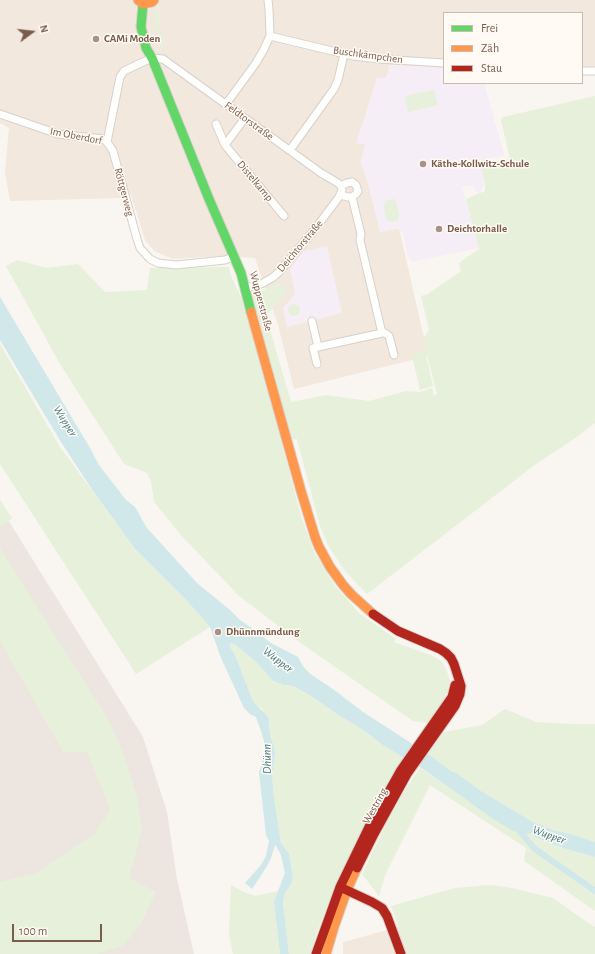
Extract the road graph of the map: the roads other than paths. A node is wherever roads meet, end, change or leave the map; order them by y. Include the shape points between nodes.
1 (268, 0) edge
2 (146, 2) edge
3 (270, 36) junction
4 (344, 54) junction
5 (152, 58) junction
6 (443, 63) edge
7 (583, 71) edge
8 (595, 71) edge
9 (226, 104) junction
10 (0, 114) edge
11 (245, 118) junction
12 (216, 124) dead end
13 (107, 142) junction
14 (225, 145) junction
15 (290, 150) junction
16 (341, 190) junction
17 (352, 197) junction
18 (284, 216) dead end
19 (234, 256) junction
20 (246, 288) junction
21 (312, 321) dead end
22 (382, 333) junction
23 (318, 347) junction
24 (394, 355) dead end
25 (317, 364) dead end
26 (344, 889) junction
27 (316, 954) edge
28 (326, 954) edge
29 (401, 954) edge

1 - 3 street
2 - 5 main road, Wupperstraße via 141,27 146,48
3 - 4 street, Buschkämpchen
3 - 9 street via 256,63
4 - 6 street, Buschkämpchen
4 - 15 street via 334,89
5 - 9 street, Feldtorstraße via 163,59
5 - 13 street via 130,67 120,77
5 - 19 main road, Wupperstraße
7 - 8 street
9 - 11 street, Feldtorstraße
10 - 13 street, Im Oberdorf via 58,134 103,139
11 - 14 street
11 - 15 street, Feldtorstraße
12 - 14 street, Distelkamp
13 - 19 street, Röttgerweg via 113,151 137,240 140,248 150,259 158,263 176,265 225,260
14 - 18 street, Distelkamp
15 - 16 street, Feldtorstraße via 338,183
16 - 17 street via 348,197
16 - 17 street via 352,182 358,189
16 - 20 street, Deichtorstraße via 338,200 279,272 261,284
17 - 22 street
19 - 20 main road, Wupperstraße
20 - 26 main road, Wupperstraße via 315,537 330,567 351,594 384,622 446,653 454,664 459,680 432,738 404,772 369,827
21 - 23 street
22 - 23 street
22 - 24 street via 389,336
23 - 25 street via 313,348
26 - 27 main road via 328,919
26 - 28 main road
26 - 29 main road via 372,902 384,911

